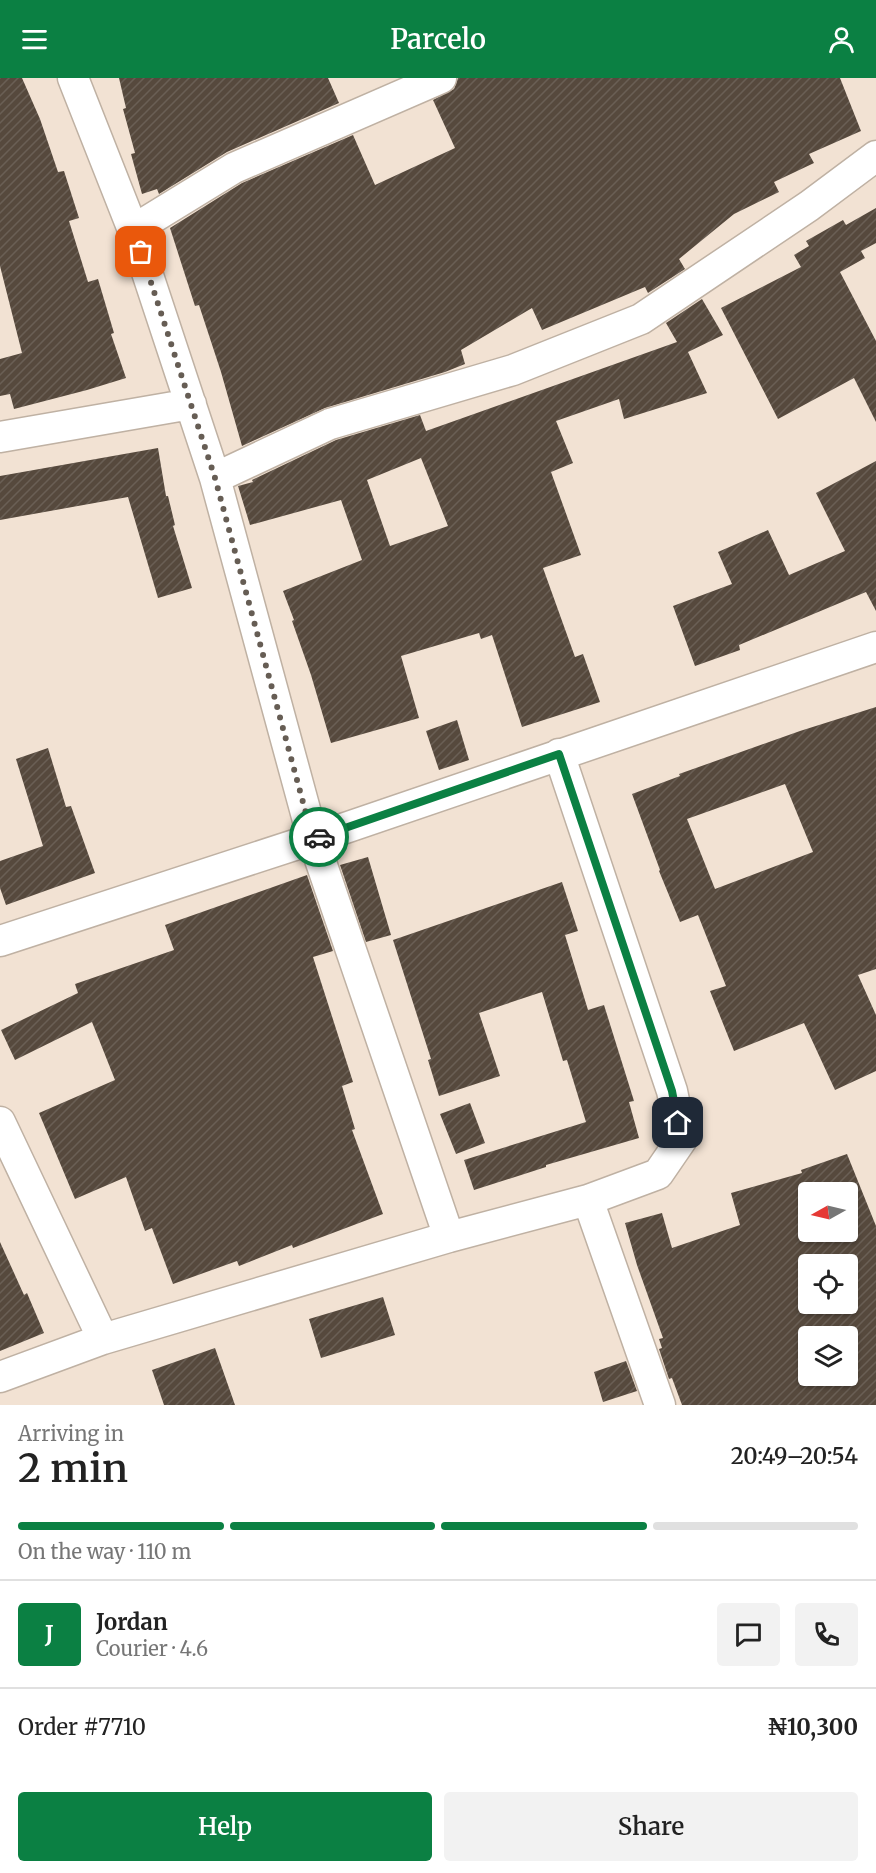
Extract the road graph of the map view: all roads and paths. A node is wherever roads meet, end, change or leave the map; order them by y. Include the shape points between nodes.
1 (73, 78) edge
2 (441, 78) edge
3 (876, 156) edge
4 (133, 230) junction
5 (191, 404) junction
6 (0, 437) edge
7 (215, 478) junction
8 (876, 647) edge
9 (559, 754) junction
10 (313, 839) junction
11 (0, 941) edge
12 (0, 1122) edge
13 (588, 1200) junction
14 (449, 1237) junction
15 (103, 1339) junction
16 (0, 1377) edge
17 (660, 1405) edge

1 - 4 street
2 - 4 street via 234,168
3 - 7 street via 641,319 513,370 330,424
4 - 5 street
5 - 6 street
5 - 7 street
7 - 10 street
8 - 9 street
9 - 10 street
9 - 13 street via 672,1091 682,1139 658,1174
10 - 11 street
10 - 14 street
12 - 15 street
13 - 14 street
13 - 17 street
14 - 15 street
15 - 16 street

